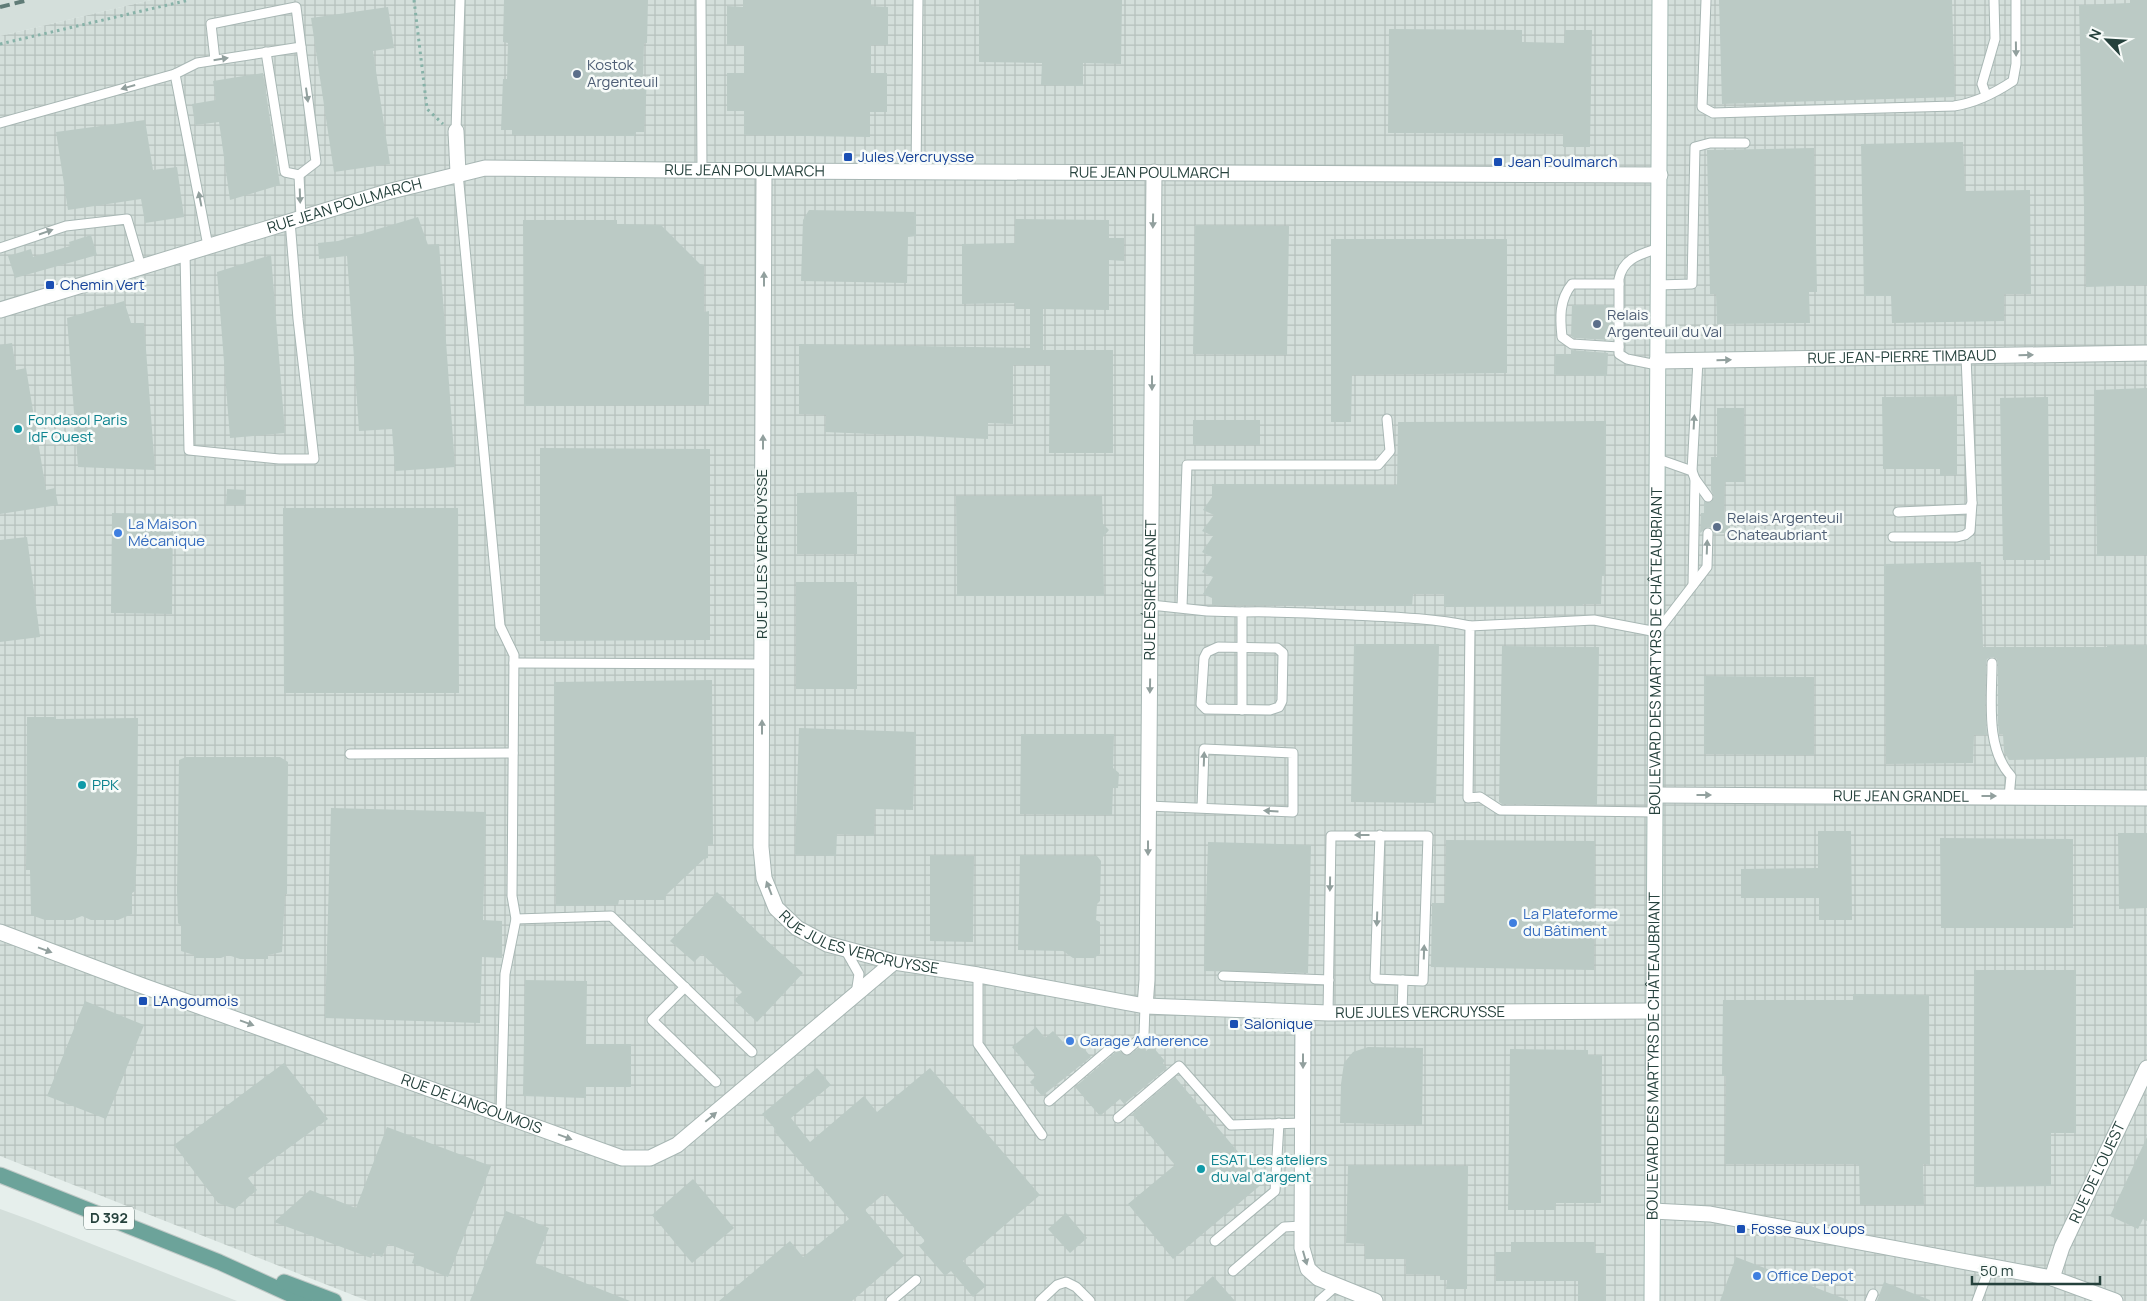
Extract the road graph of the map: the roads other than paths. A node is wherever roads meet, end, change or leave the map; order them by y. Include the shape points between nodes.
1 (460, 0) edge
2 (701, 0) edge
3 (918, 0) edge
4 (1660, 0) edge
5 (1706, 0) edge
6 (1994, 0) edge
7 (2016, 0) edge
8 (301, 47) junction
9 (266, 52) junction
10 (215, 60) junction
11 (175, 74) junction
12 (1986, 95) junction
13 (0, 123) edge
14 (456, 131) joint
15 (1745, 143) dead end
16 (702, 170) junction
17 (764, 171) junction
18 (916, 171) junction
19 (1154, 172) junction
20 (458, 173) junction
21 (299, 175) junction
22 (1660, 175) junction
23 (295, 220) junction
24 (208, 246) junction
25 (0, 248) edge
26 (1659, 248) junction
27 (185, 253) junction
28 (141, 267) junction
29 (1619, 284) junction
30 (1658, 285) junction
31 (0, 310) edge
32 (1619, 347) junction
33 (2147, 353) edge
34 (1966, 356) junction
35 (1698, 360) junction
36 (1657, 363) junction
37 (1387, 419) dead end
38 (1658, 459) junction
39 (1693, 475) junction
40 (1708, 497) dead end
41 (1972, 503) junction
42 (1898, 512) dead end
43 (1708, 533) dead end
44 (1893, 537) dead end
45 (1692, 585) junction
46 (1151, 605) junction
47 (1182, 607) junction
48 (1242, 612) junction
49 (1470, 626) junction
50 (1657, 632) junction
51 (1243, 647) junction
52 (514, 663) junction
53 (1992, 663) dead end
54 (762, 664) junction
55 (1242, 710) junction
56 (513, 753) junction
57 (350, 754) dead end
58 (1656, 795) junction
59 (2010, 797) junction
60 (2147, 798) edge
61 (1148, 806) junction
62 (1202, 808) junction
63 (1655, 812) junction
64 (1380, 835) junction
65 (516, 919) junction
66 (0, 932) edge
67 (845, 949) junction
68 (894, 962) junction
69 (978, 975) junction
70 (1223, 976) dead end
71 (1329, 980) junction
72 (1403, 980) junction
73 (685, 987) junction
74 (856, 994) junction
75 (1145, 1006) junction
76 (1653, 1012) junction
77 (1303, 1013) junction
78 (1328, 1013) junction
79 (1402, 1013) junction
80 (752, 1052) dead end
81 (2147, 1068) edge
82 (716, 1082) dead end
83 (1049, 1101) dead end
84 (501, 1113) junction
85 (1118, 1118) dead end
86 (1303, 1123) junction
87 (1279, 1124) junction
88 (1042, 1135) dead end
89 (0, 1175) edge
90 (1653, 1211) junction
91 (1302, 1226) junction
92 (1215, 1241) dead end
93 (219, 1262) junction
94 (1990, 1266) junction
95 (1233, 1271) dead end
96 (2052, 1278) junction
97 (916, 1280) dead end
98 (1336, 1286) junction
99 (305, 1301) edge
100 (334, 1301) edge
101 (891, 1301) edge
102 (1040, 1301) edge
103 (1090, 1301) edge
104 (1319, 1301) edge
105 (1375, 1301) edge
106 (1652, 1301) edge
107 (1977, 1301) edge
108 (2116, 1301) edge

1 - 14 lane
2 - 16 lane
3 - 18 lane
4 - 22 street, BOULEVARD DES MARTYRS DE CHÂTEAUBRIANT
5 - 12 lane via 1702,107 1713,113 1954,106 1968,104
6 - 12 lane via 1995,39 1982,84
7 -> 12 lane via 2013,81
8 - 9 lane
8 - 10 lane via 296,8 211,24
8 -> 21 lane via 316,162
10 -> 9 lane
9 - 21 lane via 285,172
10 - 11 lane via 197,63
11 -> 13 lane
24 -> 11 lane
14 - 20 street
15 - 30 lane via 1695,146 1692,284
16 - 17 street, RUE JEAN POULMARCH
16 - 20 street, RUE JEAN POULMARCH via 485,168
17 - 18 street, RUE JEAN POULMARCH
54 -> 17 street, RUE JULES VERCRUYSSE
18 - 19 street, RUE JEAN POULMARCH
19 - 22 street, RUE JEAN POULMARCH
19 -> 46 street, RUE DÉSIRÉ GRANET
20 - 23 street, RUE JEAN POULMARCH
20 - 52 lane via 500,626
21 -> 23 lane
22 - 26 street, BOULEVARD DES MARTYRS DE CHÂTEAUBRIANT
23 - 24 street, RUE JEAN POULMARCH
23 - 27 lane via 298,319 314,459 279,459 189,450
24 - 27 street, RUE JEAN POULMARCH
25 -> 28 lane via 66,226 127,219
26 - 29 lane via 1632,257 1621,271
26 - 30 street, BOULEVARD DES MARTYRS DE CHÂTEAUBRIANT
27 - 28 street, RUE JEAN POULMARCH
28 - 31 street, RUE JEAN POULMARCH
29 - 32 lane
29 - 32 lane via 1572,284 1565,293 1560,325 1562,337 1572,344
30 - 36 street, BOULEVARD DES MARTYRS DE CHÂTEAUBRIANT
32 - 36 lane via 1622,358
34 -> 33 street, RUE JEAN-PIERRE TIMBAUD
35 -> 34 street, RUE JEAN-PIERRE TIMBAUD
34 - 41 lane
35 - 36 street, RUE JEAN-PIERRE TIMBAUD
39 -> 35 lane
36 - 38 street, BOULEVARD DES MARTYRS DE CHÂTEAUBRIANT
37 - 47 lane via 1390,452 1378,465 1187,465
38 - 39 lane
38 - 50 street, BOULEVARD DES MARTYRS DE CHÂTEAUBRIANT
39 - 40 lane
39 - 45 lane
41 - 42 lane via 1969,509
41 - 44 lane via 1970,531 1965,535
45 -> 43 lane via 1707,566
45 - 50 lane
46 - 47 lane
46 -> 61 street, RUE DÉSIRÉ GRANET
47 - 48 lane
48 - 49 lane via 1412,618
48 - 51 lane
49 - 50 lane via 1594,620
49 - 63 lane via 1468,798 1480,797 1500,810
50 - 58 street, BOULEVARD DES MARTYRS DE CHÂTEAUBRIANT
51 - 55 lane
51 - 55 lane via 1218,647 1207,652 1201,704 1206,709
51 - 55 lane via 1276,648 1283,653 1282,701 1279,707
52 - 54 lane
52 - 56 lane
53 - 59 lane via 1993,739 1997,756 2011,776
67 -> 54 street, RUE JULES VERCRUYSSE via 827,944 797,928 776,908 764,878 761,847
56 - 57 lane
56 - 65 lane via 512,896
58 -> 59 street, RUE JEAN GRANDEL
58 - 63 street, BOULEVARD DES MARTYRS DE CHÂTEAUBRIANT
59 - 60 street, RUE JEAN GRANDEL
61 - 62 lane
61 -> 75 street, RUE DÉSIRÉ GRANET via 1148,980
62 -> 62 lane via 1204,749 1293,753 1293,812
63 - 76 street, BOULEVARD DES MARTYRS DE CHÂTEAUBRIANT
64 -> 71 lane via 1330,836
64 -> 72 lane via 1375,979
72 -> 64 lane via 1423,981 1428,836
65 - 73 lane via 612,916
65 - 84 lane via 505,974
66 -> 84 street, RUE DE L'ANGOUMOIS
67 - 68 street, RUE JULES VERCRUYSSE
67 - 74 lane via 859,974
68 - 69 street, RUE JULES VERCRUYSSE
68 - 74 street, RUE DE L'ANGOUMOIS
69 - 75 street, RUE JULES VERCRUYSSE
69 - 88 lane via 978,1044
70 - 71 lane
71 - 78 lane
72 - 79 lane
73 - 80 lane
73 - 82 lane via 652,1020
84 -> 74 street, RUE DE L'ANGOUMOIS via 622,1158 650,1158 677,1145
75 - 77 street, RUE JULES VERCRUYSSE
75 - 83 lane via 1144,1035 1127,1050 1119,1040
76 - 79 street, RUE JULES VERCRUYSSE
76 - 90 street, BOULEVARD DES MARTYRS DE CHÂTEAUBRIANT
77 - 78 street, RUE JULES VERCRUYSSE
77 -> 86 street
78 - 79 street, RUE JULES VERCRUYSSE
81 - 96 street, RUE DE L'OUEST via 2062,1247
85 - 87 lane via 1179,1066 1230,1125
86 - 87 lane
86 - 91 street
87 - 92 lane via 1275,1191
89 - 93 main road, D 392
90 - 94 street via 1710,1214
90 - 106 street, BOULEVARD DES MARTYRS DE CHÂTEAUBRIANT
91 - 95 lane via 1284,1227
91 -> 98 street via 1302,1248 1308,1269 1318,1278
93 - 99 main road, D 392
93 - 100 main road, D 392
94 - 96 street
94 - 107 lane
96 - 108 street
97 - 101 lane
98 - 104 lane
98 - 105 street
102 - 103 lane via 1057,1285 1066,1282

